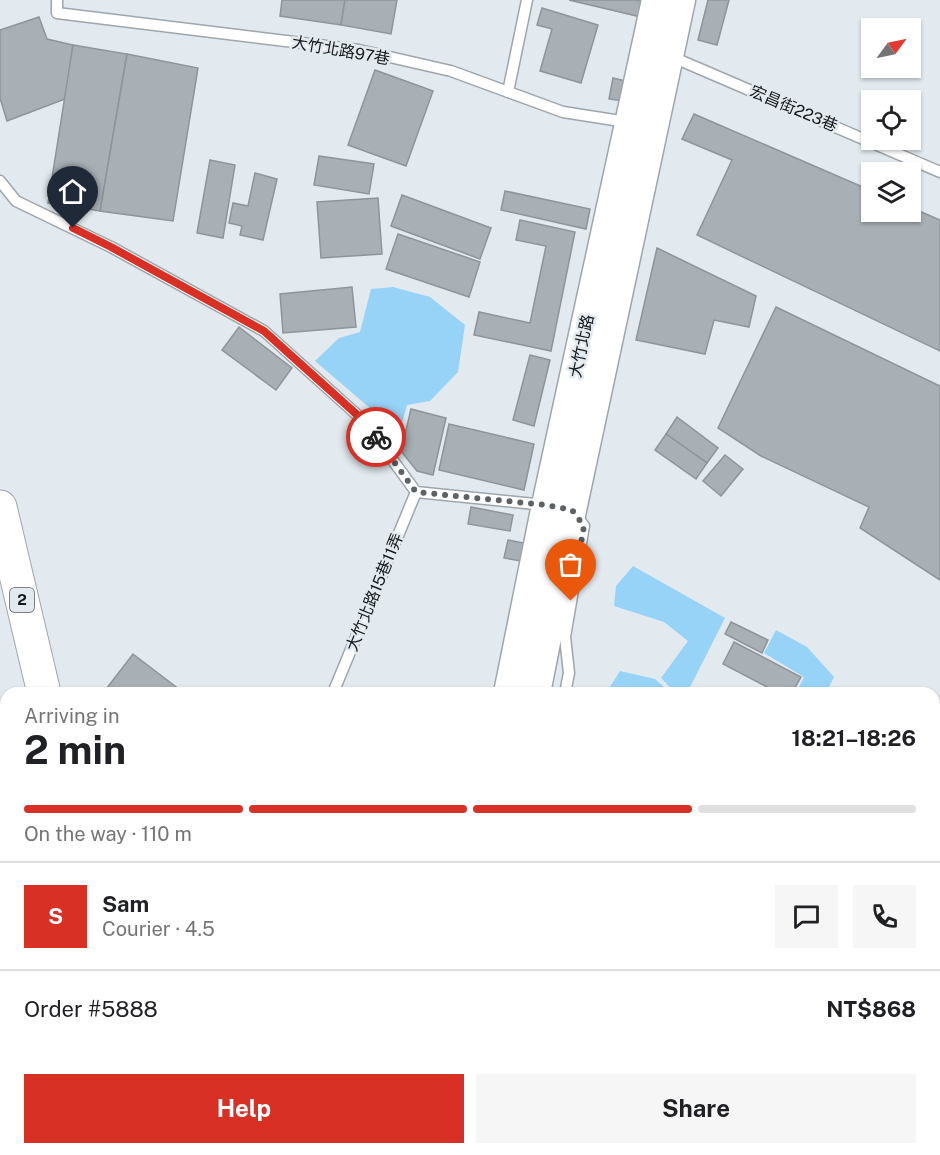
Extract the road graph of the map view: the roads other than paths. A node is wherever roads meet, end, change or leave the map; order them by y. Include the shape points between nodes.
1 (57, 0) edge
2 (527, 0) edge
3 (656, 0) edge
4 (681, 0) edge
5 (657, 53) junction
6 (508, 92) junction
7 (630, 123) junction
8 (940, 172) edge
9 (0, 181) edge
10 (416, 492) junction
11 (0, 507) edge
12 (559, 507) junction
13 (43, 687) edge
14 (335, 687) edge
15 (510, 687) edge
16 (537, 687) edge
17 (566, 687) edge

1 - 6 lane, 大竹北路97巷 via 57,13 359,50 451,71
2 - 6 lane
3 - 5 street, 大竹北路
4 - 5 street, 大竹北路
5 - 7 street, 大竹北路
5 - 8 lane, 宏昌街223巷
5 - 12 street, 大竹北路
6 - 7 lane, 大竹北路97巷 via 563,112
7 - 12 street, 大竹北路
9 - 10 lane via 16,201 111,247 264,331 364,421
10 - 12 lane
10 - 14 lane, 大竹北路15巷11弄
11 - 13 highway, 2
12 - 15 street, 大竹北路
12 - 16 street, 大竹北路
12 - 17 lane via 584,526 565,637

